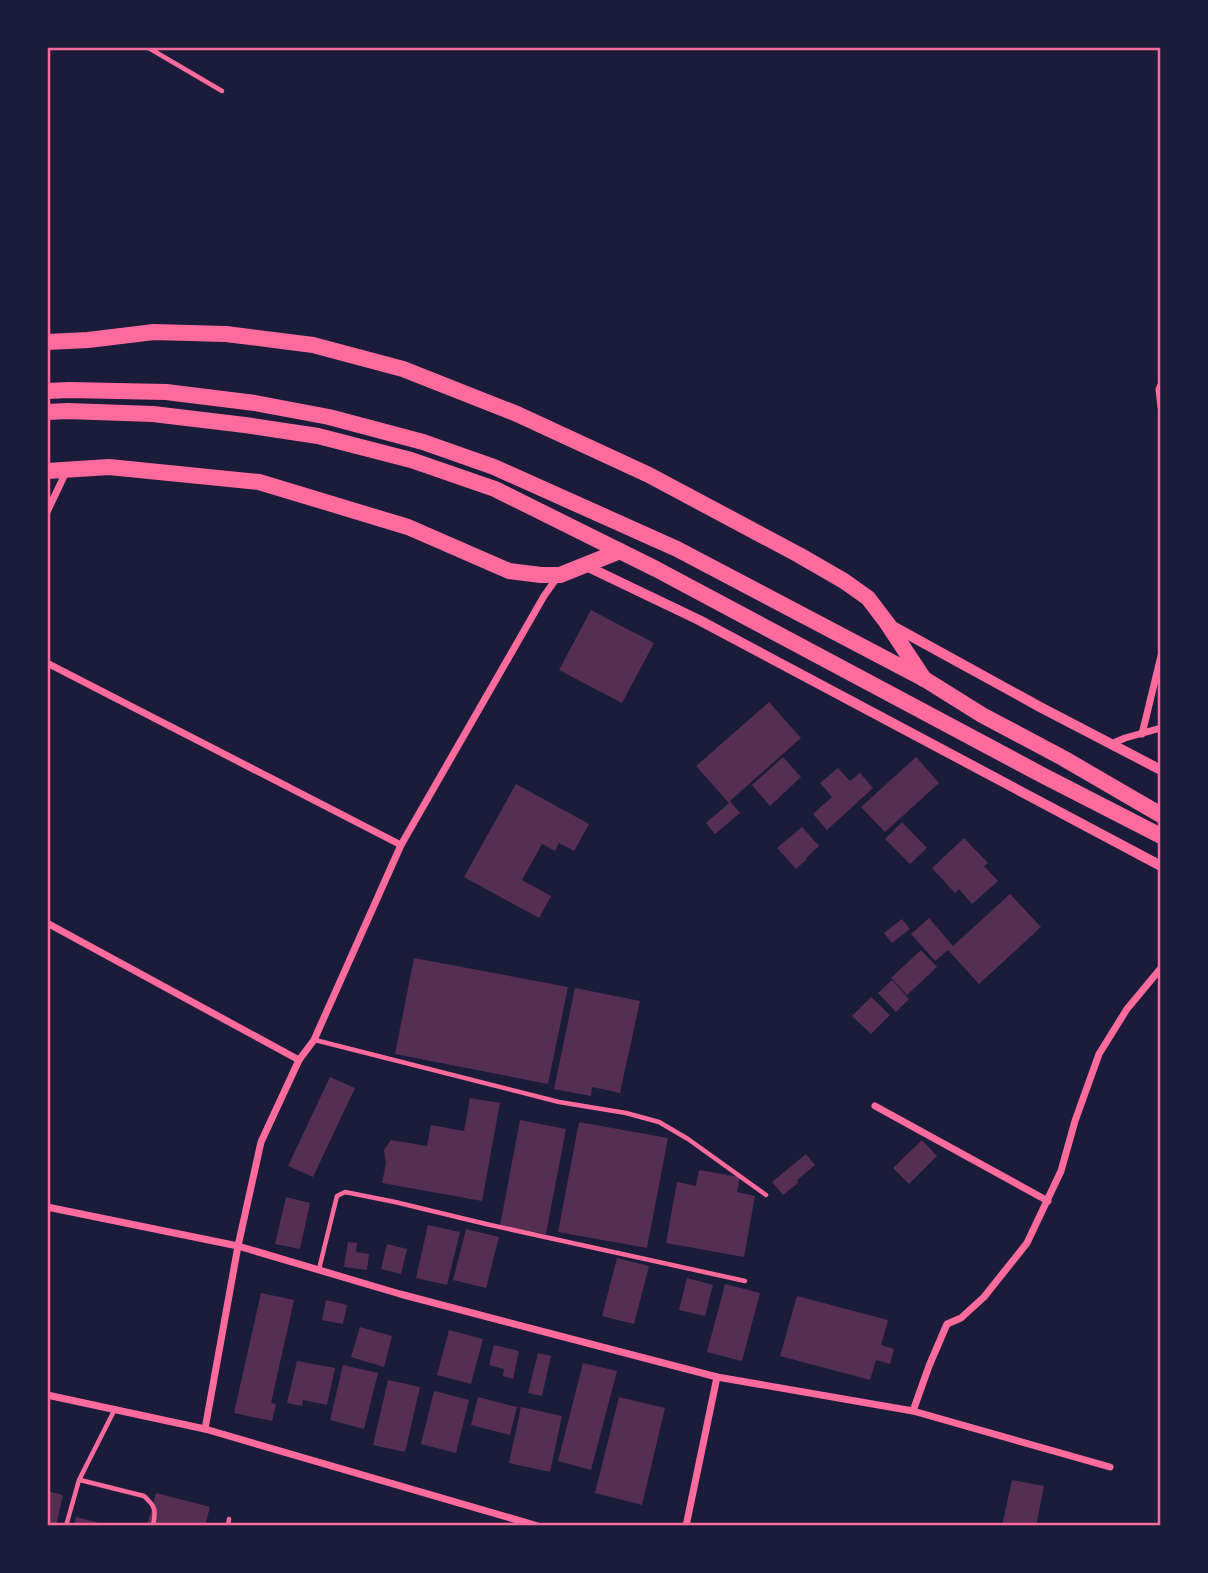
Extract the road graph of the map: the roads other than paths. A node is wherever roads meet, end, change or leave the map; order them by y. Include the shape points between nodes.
1 (147, 47) edge
2 (222, 91) dead end
3 (47, 342) edge
4 (1161, 385) edge
5 (47, 391) edge
6 (1161, 407) edge
7 (47, 412) edge
8 (68, 468) junction
9 (47, 471) edge
10 (47, 512) edge
11 (620, 551) junction
12 (584, 565) junction
13 (560, 575) junction
14 (887, 622) junction
15 (1161, 656) edge
16 (47, 663) edge
17 (926, 680) junction
18 (1161, 728) edge
19 (1142, 734) junction
20 (1111, 744) junction
21 (1161, 770) edge
22 (1161, 815) edge
23 (1161, 836) edge
24 (401, 845) junction
25 (1161, 866) edge
26 (47, 923) edge
27 (1161, 968) edge
28 (314, 1040) junction
29 (299, 1060) junction
30 (875, 1106) dead end
31 (766, 1195) dead end
32 (1048, 1202) junction
33 (47, 1208) edge
34 (238, 1246) junction
35 (319, 1270) junction
36 (745, 1281) dead end
37 (716, 1377) junction
38 (47, 1395) edge
39 (115, 1409) junction
40 (913, 1411) junction
41 (205, 1429) junction
42 (1110, 1467) dead end
43 (79, 1480) junction
44 (229, 1519) dead end
45 (66, 1526) edge
46 (153, 1526) edge
47 (228, 1526) edge
48 (538, 1526) edge
49 (686, 1526) edge

1 - 2 lane
3 - 14 highway via 154,332 226,334 313,345 403,369 517,414 649,475 844,581 868,598
4 - 6 street
5 - 17 highway via 166,392 255,403 423,442 494,467 677,549
7 - 11 highway via 153,414 318,436 411,460 495,489
8 - 9 highway
8 - 10 street
8 - 13 highway via 109,467 258,482 408,527 509,571
11 - 12 highway
11 - 23 highway
12 - 13 highway
12 - 25 street via 748,646
13 - 24 street
14 - 17 highway
14 - 20 street
15 - 19 street
16 - 24 street
17 - 22 highway
18 - 19 street
19 - 20 street
20 - 21 street
24 - 28 street
26 - 29 street
27 - 32 street via 1127,1009 1099,1054
28 - 29 street
28 - 31 lane via 559,1102 659,1122
29 - 34 street via 261,1142
30 - 32 street
32 - 40 street via 1027,1243 985,1297 947,1324
33 - 34 street
34 - 35 street
34 - 41 street
35 - 36 lane via 337,1196 345,1192
35 - 37 street
37 - 40 street
37 - 49 street
38 - 39 street
39 - 41 street
39 - 43 lane
40 - 42 street
41 - 48 street
43 - 45 lane
43 - 46 lane via 144,1496 156,1513
44 - 47 lane

